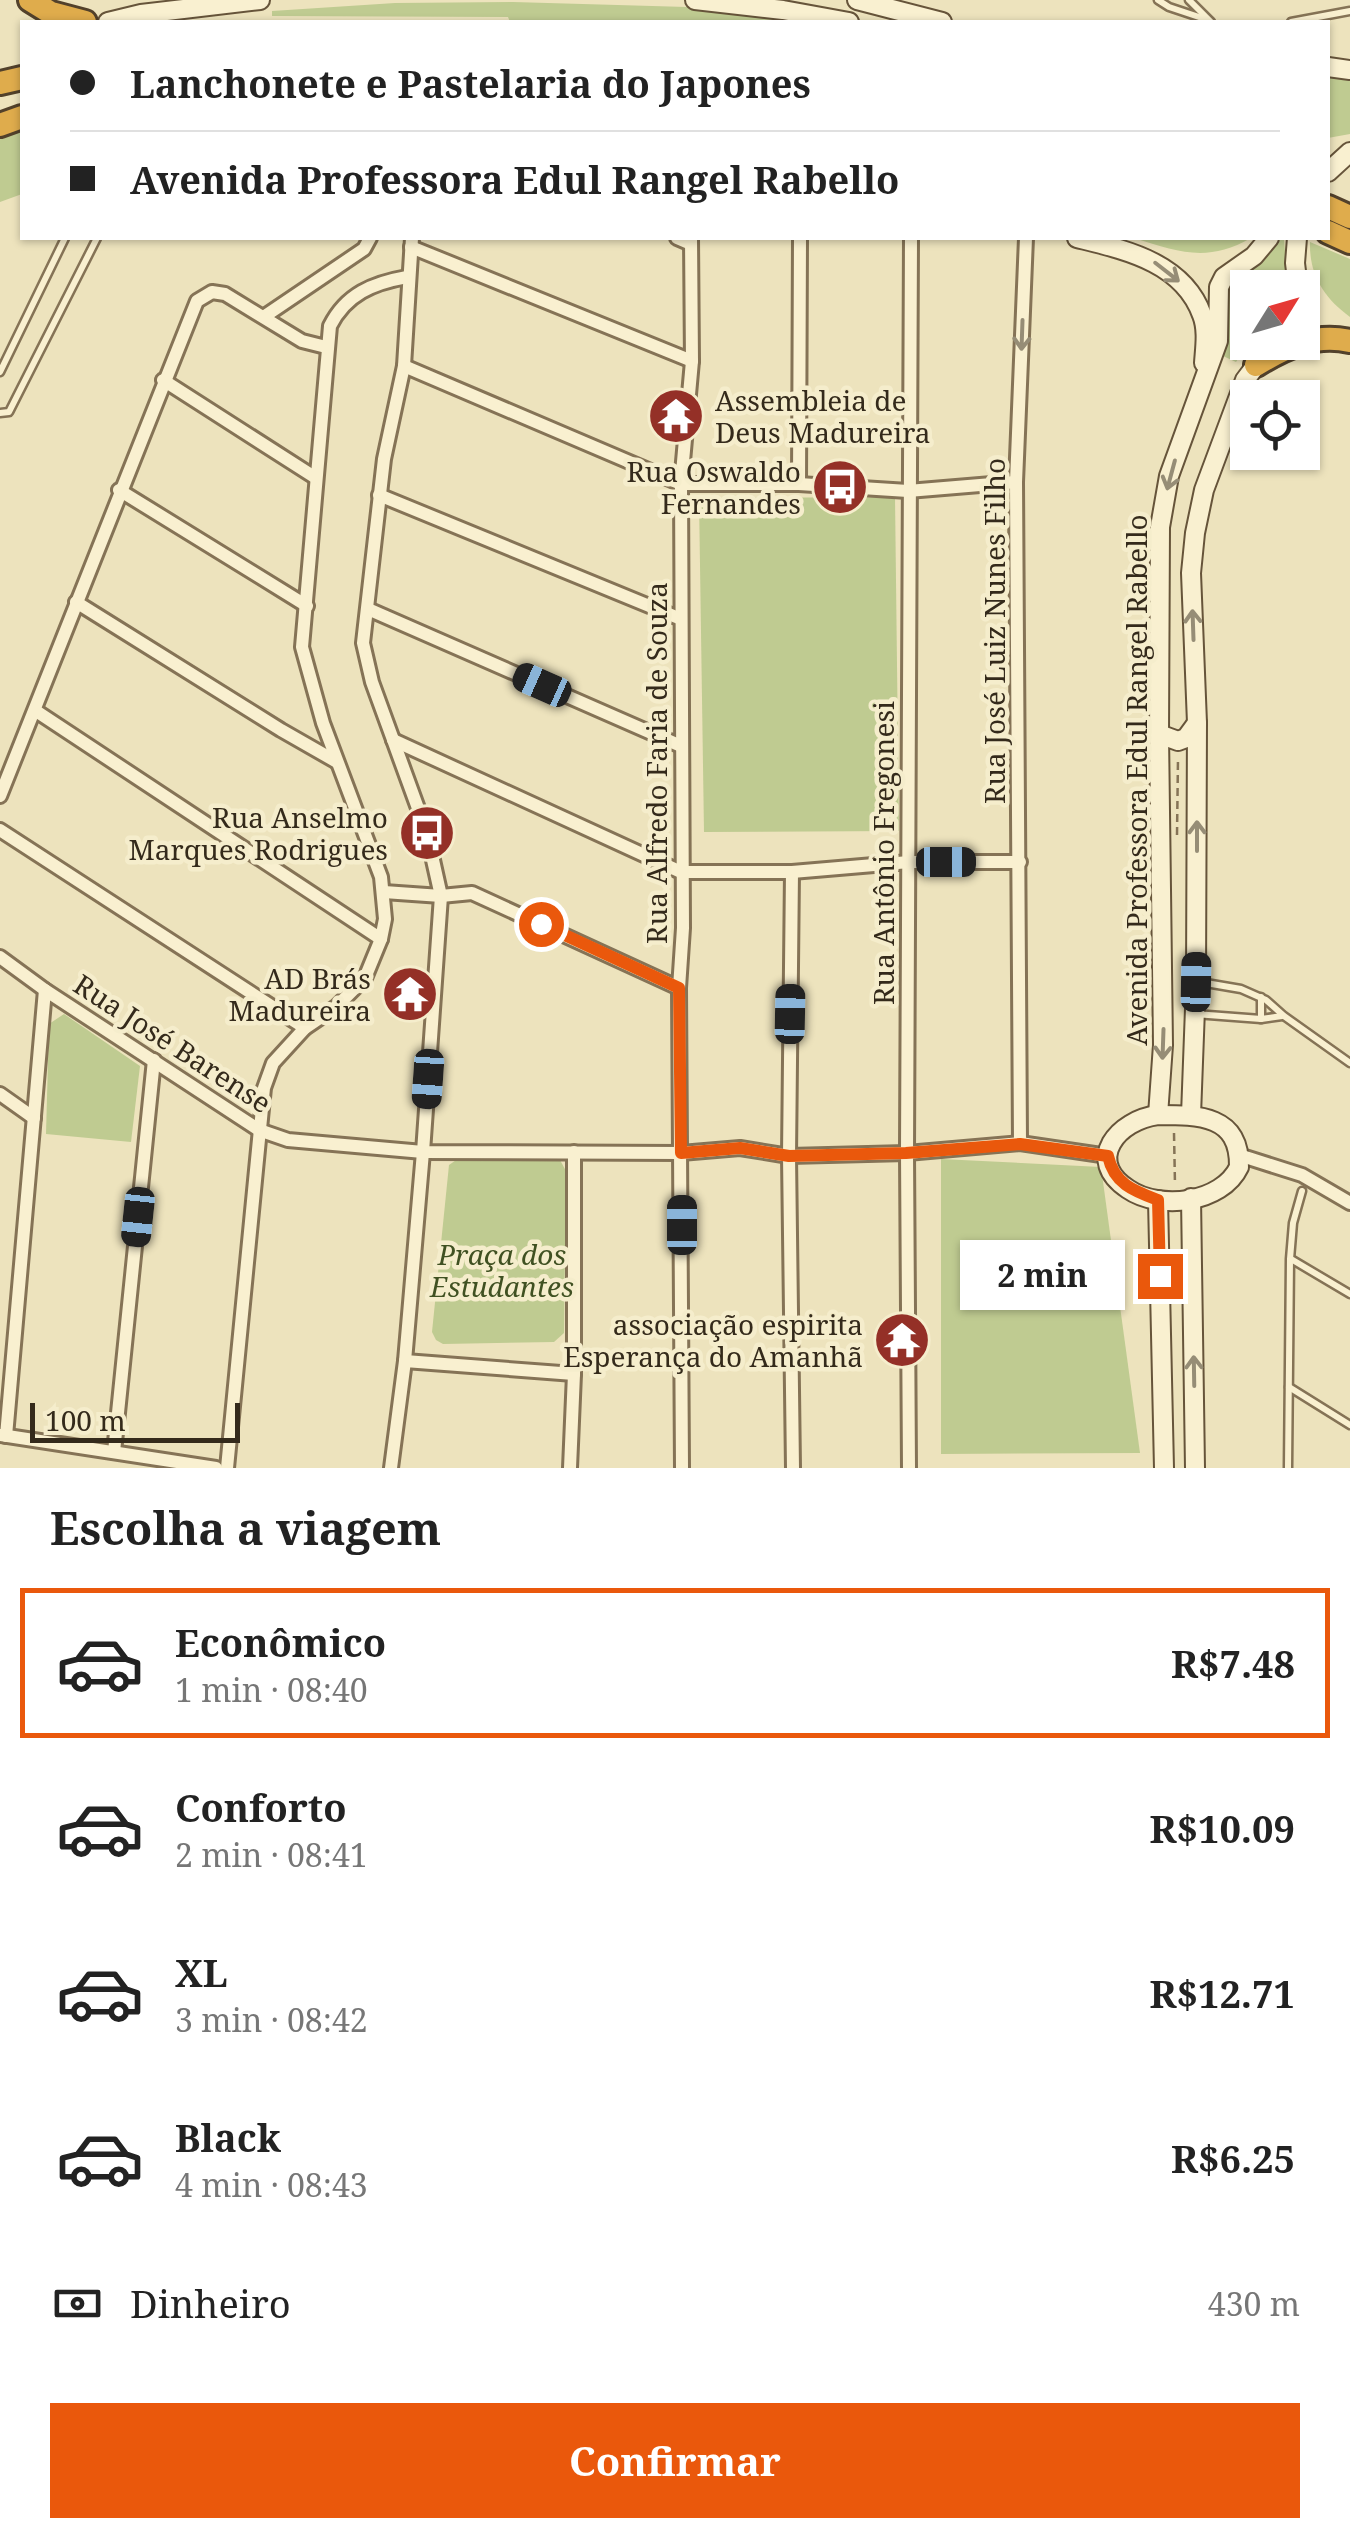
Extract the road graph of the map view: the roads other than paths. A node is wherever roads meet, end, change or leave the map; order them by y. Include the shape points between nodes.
1 (30, 0) edge
2 (260, 0) edge
3 (695, 0) edge
4 (856, 0) edge
5 (1158, 0) edge
6 (1189, 0) edge
7 (1350, 11) edge
8 (77, 20) edge
9 (116, 20) edge
10 (839, 20) edge
11 (934, 20) edge
12 (1206, 20) edge
13 (1207, 20) edge
14 (1302, 20) edge
15 (64, 240) edge
16 (96, 240) edge
17 (369, 240) edge
18 (800, 240) edge
19 (911, 240) edge
20 (1026, 240) edge
21 (1085, 240) edge
22 (1268, 240) edge
23 (1297, 240) edge
24 (692, 241) edge
25 (411, 242) edge
26 (1296, 270) edge
27 (407, 276) junction
28 (265, 316) junction
29 (1350, 341) edge
30 (326, 348) junction
31 (1261, 360) edge
32 (692, 362) junction
33 (1256, 365) junction
34 (404, 366) junction
35 (0, 372) edge
36 (162, 380) junction
37 (1204, 384) junction
38 (0, 413) edge
39 (316, 478) junction
40 (1016, 482) junction
41 (681, 484) junction
42 (799, 484) junction
43 (119, 490) junction
44 (908, 491) junction
45 (379, 496) junction
46 (76, 602) junction
47 (307, 606) junction
48 (368, 609) junction
49 (682, 619) junction
50 (36, 711) junction
51 (1197, 723) junction
52 (1159, 734) junction
53 (393, 740) junction
54 (681, 746) junction
55 (337, 762) junction
56 (0, 796) edge
57 (0, 830) edge
58 (908, 862) junction
59 (1020, 862) junction
60 (681, 872) junction
61 (792, 872) junction
62 (384, 892) junction
63 (441, 896) junction
64 (381, 939) junction
65 (0, 957) edge
66 (1196, 982) junction
67 (679, 988) junction
68 (45, 990) junction
69 (1261, 997) junction
70 (1195, 1014) junction
71 (1284, 1016) junction
72 (1262, 1019) junction
73 (305, 1028) junction
74 (154, 1060) junction
75 (1350, 1062) edge
76 (0, 1094) edge
77 (1158, 1115) junction
78 (1191, 1115) junction
79 (34, 1118) junction
80 (259, 1130) junction
81 (1020, 1144) junction
82 (423, 1152) junction
83 (574, 1152) junction
84 (681, 1153) junction
85 (906, 1153) junction
86 (789, 1156) junction
87 (1108, 1156) junction
88 (1240, 1156) junction
89 (1302, 1191) dead end
90 (1191, 1198) junction
91 (1158, 1200) junction
92 (1350, 1203) edge
93 (1290, 1259) junction
94 (1350, 1294) edge
95 (404, 1361) junction
96 (574, 1374) junction
97 (1288, 1387) junction
98 (1350, 1424) edge
99 (3, 1436) edge
100 (114, 1452) junction
101 (216, 1468) edge
102 (226, 1468) edge
103 (391, 1468) edge
104 (570, 1468) edge
105 (682, 1468) edge
106 (793, 1468) edge
107 (909, 1468) edge
108 (1164, 1468) edge
109 (1195, 1468) edge
110 (1288, 1468) edge

1 - 8 highway
2 - 9 main road
3 - 10 main road
4 - 11 main road
5 - 12 lane
6 - 13 lane
7 - 14 lane
15 - 35 lane
16 - 38 lane via 9,412
17 - 28 street
18 - 42 street
19 - 44 street, Rua Antônio Fregonesi
20 -> 40 street, Rua José Luiz Nunes Filho
21 -> 37 main road via 1132,252 1178,280 1203,316
22 - 37 main road, Avenida Professora Edul Rangel Rabello via 1224,278 1218,341
23 - 26 main road
24 - 32 street, Rua Alfredo Faria de Souza
25 - 27 street
25 - 32 street
27 - 30 street via 370,287 340,306
27 - 34 street
28 - 30 street
28 - 36 street via 225,294 196,301
29 - 33 highway via 1316,338
30 - 39 street
31 - 33 main road, Avenida Professora Edul Rangel Rabello
32 - 41 street, Rua Alfredo Faria de Souza
51 -> 33 main road, Avenida Professora Edul Rangel Rabello via 1195,533 1204,490
34 - 41 street
34 - 45 street
36 - 39 street
36 - 43 street
37 -> 52 main road, Avenida Professora Edul Rangel Rabello via 1168,476 1160,527
39 - 47 street
40 - 44 street
40 - 59 street, Rua José Luiz Nunes Filho
41 - 42 street
41 - 49 street, Rua Alfredo Faria de Souza
42 - 44 street
43 - 46 street
43 - 47 street
44 - 58 street, Rua Antônio Fregonesi
45 - 48 street
45 - 49 street
46 - 50 street
46 - 55 street
47 - 55 street via 302,648
48 - 53 street via 363,643
48 - 54 street
49 - 54 street, Rua Alfredo Faria de Souza
50 - 56 street
50 - 64 street
51 - 52 main road via 1178,741
66 -> 51 main road, Avenida Professora Edul Rangel Rabello
52 -> 77 main road, Avenida Professora Edul Rangel Rabello via 1164,1045
53 - 60 street
53 - 63 street via 427,833
54 - 60 street, Rua Alfredo Faria de Souza
55 - 62 street
57 - 73 street
58 - 59 street
58 - 61 street
58 - 85 street, Rua Antônio Fregonesi
59 - 81 street, Rua José Luiz Nunes Filho
60 - 61 street
60 - 67 street, Rua Alfredo Faria de Souza
61 - 86 street
62 - 63 street
62 - 64 street
63 - 67 street via 472,893
63 - 82 street
64 - 73 street via 365,978
65 - 68 street, Rua José Barense
66 - 69 lane
66 - 70 main road, Avenida Professora Edul Rangel Rabello
67 - 84 street, Rua Alfredo Faria de Souza
68 - 74 street, Rua José Barense
68 - 79 street
69 - 71 lane
69 - 72 lane
70 - 72 lane
70 - 78 main road, Avenida Professora Edul Rangel Rabello
71 - 72 lane
71 - 75 lane
73 - 80 street via 273,1062
74 - 80 street, Rua José Barense
74 - 100 street
76 - 79 street
77 - 78 main road
77 - 87 main road via 1127,1124 1114,1136
78 - 88 main road via 1230,1132
79 - 99 street
80 - 82 street, Rua José Barense via 288,1140
80 - 102 street
81 - 85 street, Rua José Barense
81 - 87 street, Rua José Barense
82 - 83 street, Rua José Barense
82 - 95 street
83 - 84 street, Rua José Barense
83 - 96 street
84 - 86 street, Rua José Barense via 740,1148
84 - 105 street, Rua Alfredo Faria de Souza
85 - 86 street, Rua José Barense
85 - 107 street, Rua Antônio Fregonesi
86 - 106 street
87 - 91 main road via 1128,1189
88 - 90 main road via 1223,1190
88 - 92 street via 1302,1175
89 - 93 lane
90 - 91 main road
109 -> 90 main road
91 - 108 main road
93 - 94 lane
93 - 97 lane
95 - 96 street
95 - 103 street
96 - 104 street
97 - 98 lane
97 - 110 lane
99 - 100 street
100 - 101 street

